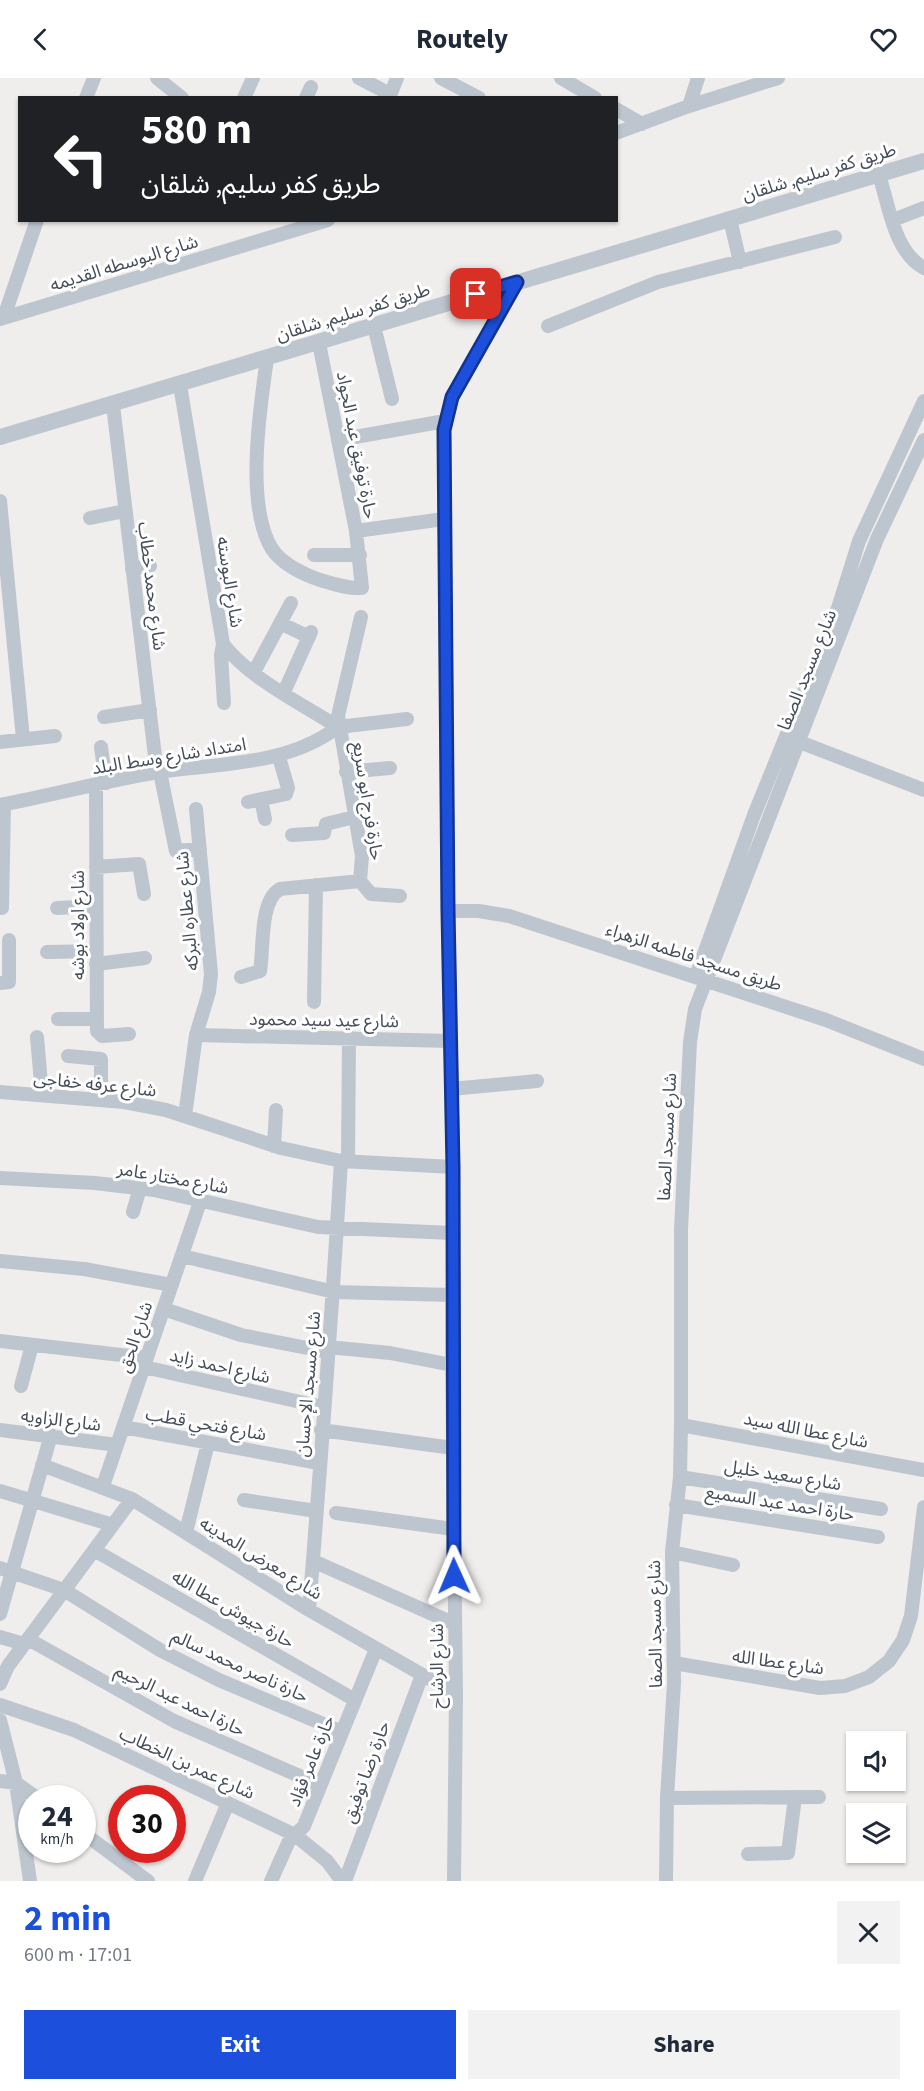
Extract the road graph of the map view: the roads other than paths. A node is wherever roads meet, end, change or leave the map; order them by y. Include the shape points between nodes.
1 (94, 78) edge
2 (253, 78) edge
3 (359, 78) edge
4 (397, 78) edge
5 (441, 78) edge
6 (561, 78) edge
7 (698, 78) edge
8 (778, 78) edge
9 (165, 81) edge
10 (87, 96) edge
11 (180, 96) edge
12 (245, 96) edge
13 (390, 96) edge
14 (475, 96) edge
15 (592, 96) edge
16 (689, 106) junction
17 (618, 110) edge
18 (642, 124) junction
19 (618, 133) edge
20 (924, 161) edge
21 (879, 175) junction
22 (924, 208) edge
23 (730, 219) junction
24 (893, 220) junction
25 (36, 222) edge
26 (321, 222) edge
27 (835, 237) dead end
28 (740, 262) junction
29 (924, 268) edge
30 (517, 282) junction
31 (2, 318) edge
32 (374, 326) junction
33 (548, 326) dead end
34 (319, 343) junction
35 (267, 359) junction
36 (180, 385) junction
37 (392, 399) dead end
38 (924, 401) edge
39 (113, 405) junction
40 (445, 421) junction
41 (0, 437) edge
42 (338, 440) junction
43 (924, 440) edge
44 (0, 501) edge
45 (125, 511) junction
46 (90, 518) dead end
47 (444, 519) junction
48 (1, 526) edge
49 (356, 531) junction
50 (314, 555) dead end
51 (360, 555) junction
52 (150, 566) dead end
53 (132, 569) junction
54 (291, 603) dead end
55 (361, 617) dead end
56 (280, 623) junction
57 (223, 644) junction
58 (255, 672) junction
59 (284, 692) junction
60 (224, 703) dead end
61 (150, 710) junction
62 (104, 717) dead end
63 (407, 719) dead end
64 (338, 727) junction
65 (55, 736) dead end
66 (23, 740) junction
67 (797, 741) junction
68 (0, 742) edge
69 (101, 747) dead end
70 (279, 757) junction
71 (390, 768) dead end
72 (159, 772) junction
73 (346, 772) junction
74 (101, 784) junction
75 (924, 790) edge
76 (2, 805) edge
77 (196, 808) dead end
78 (354, 817) junction
79 (265, 819) dead end
80 (292, 836) dead end
81 (200, 849) junction
82 (96, 867) junction
83 (360, 881) junction
84 (316, 885) junction
85 (144, 894) dead end
86 (400, 896) dead end
87 (96, 906) junction
88 (2, 908) dead end
89 (57, 908) dead end
90 (448, 911) junction
91 (9, 940) dead end
92 (47, 952) dead end
93 (96, 957) junction
94 (146, 958) dead end
95 (241, 977) dead end
96 (701, 977) junction
97 (0, 983) edge
98 (314, 1002) dead end
99 (58, 1019) dead end
100 (97, 1019) junction
101 (129, 1034) dead end
102 (196, 1035) junction
103 (37, 1037) dead end
104 (349, 1037) junction
105 (451, 1041) junction
106 (68, 1056) dead end
107 (924, 1059) edge
108 (537, 1081) dead end
109 (451, 1089) junction
110 (0, 1092) edge
111 (42, 1095) junction
112 (101, 1100) junction
113 (276, 1110) dead end
114 (185, 1116) junction
115 (274, 1146) junction
116 (344, 1161) junction
117 (453, 1167) junction
118 (0, 1178) edge
119 (140, 1188) junction
120 (201, 1199) junction
121 (133, 1212) dead end
122 (337, 1229) junction
123 (452, 1233) junction
124 (182, 1256) junction
125 (0, 1261) edge
126 (172, 1285) junction
127 (334, 1292) junction
128 (452, 1295) junction
129 (164, 1309) junction
130 (0, 1341) edge
131 (32, 1345) junction
132 (328, 1350) junction
133 (145, 1363) junction
134 (452, 1365) junction
135 (21, 1386) dead end
136 (323, 1407) junction
137 (681, 1425) junction
138 (123, 1427) junction
139 (0, 1430) edge
140 (321, 1430) junction
141 (51, 1435) junction
142 (208, 1443) junction
143 (117, 1445) junction
144 (453, 1448) junction
145 (319, 1463) junction
146 (42, 1465) junction
147 (924, 1470) edge
148 (680, 1477) junction
149 (103, 1486) junction
150 (0, 1491) edge
151 (132, 1498) junction
152 (32, 1500) junction
153 (244, 1500) dead end
154 (676, 1505) junction
155 (924, 1507) edge
156 (881, 1509) dead end
157 (316, 1511) junction
158 (336, 1513) dead end
159 (113, 1525) junction
160 (453, 1529) junction
161 (186, 1532) junction
162 (878, 1537) dead end
163 (94, 1550) junction
164 (672, 1552) junction
165 (313, 1561) junction
166 (733, 1564) dead end
167 (6, 1569) edge
168 (64, 1590) junction
169 (309, 1610) junction
170 (0, 1614) edge
171 (455, 1624) junction
172 (0, 1637) edge
173 (26, 1642) junction
174 (376, 1648) junction
175 (674, 1663) junction
176 (422, 1675) junction
177 (0, 1684) edge
178 (456, 1694) junction
179 (355, 1700) junction
180 (0, 1705) edge
181 (0, 1719) edge
182 (342, 1732) junction
183 (0, 1781) edge
184 (16, 1783) junction
185 (19, 1785) edge
186 (320, 1785) junction
187 (795, 1797) junction
188 (819, 1797) dead end
189 (667, 1798) junction
190 (228, 1803) junction
191 (295, 1834) junction
192 (96, 1844) edge
193 (748, 1854) dead end
194 (133, 1876) edge
195 (30, 1881) edge
196 (148, 1881) edge
197 (195, 1881) edge
198 (271, 1881) edge
199 (344, 1881) edge
200 (454, 1881) edge
201 (666, 1881) edge

1 - 10 street
2 - 12 street
3 - 13 street
4 - 13 street
5 - 14 street
6 - 15 street
7 - 16 street
8 - 16 street
9 - 11 street
16 - 18 street
17 - 18 street
18 - 19 street
20 - 21 street, طريق كفر سليم, شلقان
21 - 23 street, طريق كفر سليم, شلقان
21 - 24 street
22 - 24 street
23 - 28 street
23 - 30 street, طريق كفر سليم, شلقان
24 - 29 street via 902,247 912,262
25 - 31 street
26 - 31 street, شارع البوسطه القديمه
27 - 28 street
28 - 33 street via 658,282
30 - 32 street, طريق كفر سليم, شلقان
30 - 40 street, شارع الرشاح via 452,397
32 - 34 street, طريق كفر سليم, شلقان
32 - 37 street
34 - 35 street, طريق كفر سليم, شلقان
34 - 42 street, حارة توفيق عبد الجواد
35 - 36 street, طريق كفر سليم, شلقان
35 - 51 street, حارة توفيق عبد الجواد via 256,450 263,524 272,549 282,560 310,576 359,588
36 - 39 street, طريق كفر سليم, شلقان
36 - 57 street, شارع البوسته
38 - 96 street, شارع مسجد الصفا via 860,541 838,608 754,815
39 - 41 street, طريق كفر سليم, شلقان
39 - 45 street, شارع محمد خطاب
40 - 42 street
40 - 47 street, شارع الرشاح
42 - 49 street, حارة توفيق عبد الجواد
43 - 67 street, شارع مسجد الصفا via 877,539
44 - 48 street
45 - 46 street
45 - 53 street, شارع محمد خطاب
47 - 49 street
47 - 90 street, شارع الرشاح
48 - 66 street
49 - 51 street, حارة توفيق عبد الجواد
50 - 51 street
52 - 53 street
53 - 61 street, شارع محمد خطاب
54 - 56 street
55 - 64 street, حارة فرج ابو سريع
56 - 58 street
56 - 59 street via 310,635
57 - 58 street, شارع البوسته
57 - 60 street
58 - 59 street, شارع البوسته
59 - 64 street, شارع البوسته
61 - 62 street
61 - 72 street, شارع محمد خطاب
63 - 64 street
64 - 70 street, امتداد شارع وسط البلد via 318,742
64 - 73 street, حارة فرج ابو سريع
65 - 66 street
66 - 68 street
67 - 75 street
67 - 96 street, شارع مسجد الصفا
69 - 74 street, شارع اولاد بوشه
70 - 72 street, امتداد شارع وسط البلد
70 - 79 street via 287,792 255,801
71 - 73 street
72 - 74 street, امتداد شارع وسط البلد
72 - 81 street, شارع محمد خطاب via 176,851
73 - 78 street, حارة فرج ابو سريع
74 - 76 street, امتداد شارع وسط البلد
74 - 82 street, شارع اولاد بوشه
76 - 88 street
77 - 81 street, شارع عطاره البركه
78 - 80 street via 326,824 324,833
78 - 83 street, حارة فرج ابو سريع via 362,856
81 - 102 street, شارع عطاره البركه via 211,974
82 - 85 street via 139,864
82 - 87 street, شارع اولاد بوشه
83 - 84 street
83 - 86 street via 370,894
84 - 95 street via 280,889 271,897 260,971
84 - 98 street
87 - 89 street
87 - 93 street, شارع اولاد بوشه
90 - 96 street, طريق مسجد فاطمه الزهراء via 509,916
90 - 105 street, شارع الرشاح
91 - 97 street via 9,982
92 - 93 street
93 - 94 street
93 - 100 street, شارع اولاد بوشه
96 - 107 street, طريق مسجد فاطمه الزهراء
96 - 137 street, شارع مسجد الصفا via 690,1042 681,1230
99 - 100 street
100 - 101 street via 100,1035
102 - 104 street, شارع عيد سيد محمود
102 - 114 street, شارع عطاره البركه
103 - 111 street
104 - 105 street, شارع عيد سيد محمود
104 - 116 street, شارع مسجد الإحسان
105 - 109 street, شارع الرشاح
106 - 112 street via 101,1059
108 - 109 street
109 - 117 street, شارع الرشاح
110 - 111 street, شارع عرفه خفاجى
111 - 112 street, شارع عرفه خفاجى
112 - 114 street, شارع عرفه خفاجى
113 - 115 street
114 - 115 street, شارع عرفه خفاجى
115 - 116 street, شارع عرفه خفاجى
116 - 117 street, شارع عرفه خفاجى
116 - 122 street, شارع مسجد الإحسان
117 - 123 street, شارع الرشاح
118 - 119 street, شارع مختار عامر
119 - 120 street, شارع مختار عامر
119 - 121 street
120 - 122 street, شارع مختار عامر
120 - 124 street, شارع الحق
122 - 123 street, شارع مختار عامر
122 - 127 street, شارع مسجد الإحسان
123 - 128 street, شارع الرشاح
124 - 126 street, شارع الحق
124 - 127 street
125 - 126 street via 84,1269
126 - 129 street, شارع الحق
127 - 128 street
127 - 132 street, شارع مسجد الإحسان
128 - 134 street, شارع الرشاح
129 - 132 street via 241,1335
129 - 133 street, شارع الحق
130 - 131 street, شارع احمد زايد
131 - 133 street, شارع احمد زايد
131 - 135 street
132 - 134 street via 390,1353
132 - 136 street, شارع مسجد الإحسان
133 - 136 street, شارع احمد زايد
133 - 138 street, شارع الحق
134 - 144 street, شارع الرشاح
136 - 140 street, شارع مسجد الإحسان
137 - 147 street, شارع عطا الله سيد
137 - 148 street, شارع مسجد الصفا
138 - 142 street, شارع فتحي قطب
138 - 143 street, شارع الحق
139 - 141 street, شارع الزاويه
140 - 144 street
140 - 145 street, شارع مسجد الإحسان
141 - 143 street, شارع الزاويه
141 - 146 street
142 - 145 street, شارع فتحي قطب
142 - 161 street
143 - 149 street, شارع الحق
144 - 160 street, شارع الرشاح
145 - 157 street, شارع مسجد الإحسان
146 - 149 street, شارع معرض المدينه
146 - 152 street
148 - 154 street, شارع مسجد الصفا
148 - 156 street, شارع سعيد خليل
149 - 151 street, شارع معرض المدينه
150 - 152 street
151 - 159 street
151 - 161 street, شارع معرض المدينه
152 - 159 street
152 - 167 street
153 - 157 street
154 - 162 street, حارة احمد عبد السميع
154 - 164 street, شارع مسجد الصفا
155 - 175 street, شارع عطا الله via 912,1616 889,1661 869,1677 845,1686 820,1688
157 - 165 street, شارع مسجد الإحسان
158 - 160 street
159 - 163 street
160 - 171 street, شارع الرشاح
161 - 169 street, شارع معرض المدينه
163 - 168 street
163 - 179 street, حارة جيوش عطا الله
164 - 166 street
164 - 175 street, شارع مسجد الصفا
165 - 169 street, شارع مسجد الإحسان
165 - 171 street
167 - 168 street, حارة ناصر محمد سالم
167 - 170 street
168 - 173 street
168 - 182 street, حارة ناصر محمد سالم via 160,1650 219,1680
169 - 174 street, شارع معرض المدينه
171 - 178 street, شارع الرشاح
172 - 173 street, حارة احمد عبد الرحيم
173 - 177 street
173 - 186 street, حارة احمد عبد الرحيم via 174,1721
174 - 176 street, شارع معرض المدينه
174 - 179 street, حارة عامر فؤاد
175 - 189 street, شارع مسجد الصفا
176 - 178 street, شارع معرض المدينه
176 - 199 street, حارة رضا توفيق
178 - 200 street, شارع الرشاح
179 - 182 street, حارة عامر فؤاد
180 - 190 street, شارع عمر بن الخطاب via 74,1730
181 - 184 street
182 - 186 street, حارة عامر فؤاد
183 - 184 street
184 - 185 street
184 - 195 street
186 - 191 street, حارة عامر فؤاد via 304,1826
187 - 188 street
187 - 189 street
187 - 193 street via 788,1853
189 - 201 street, شارع مسجد الصفا
190 - 191 street, شارع عمر بن الخطاب
190 - 197 street
191 - 198 street, حارة عامر فؤاد
191 - 199 street, شارع عمر بن الخطاب
192 - 194 street
194 - 196 street

